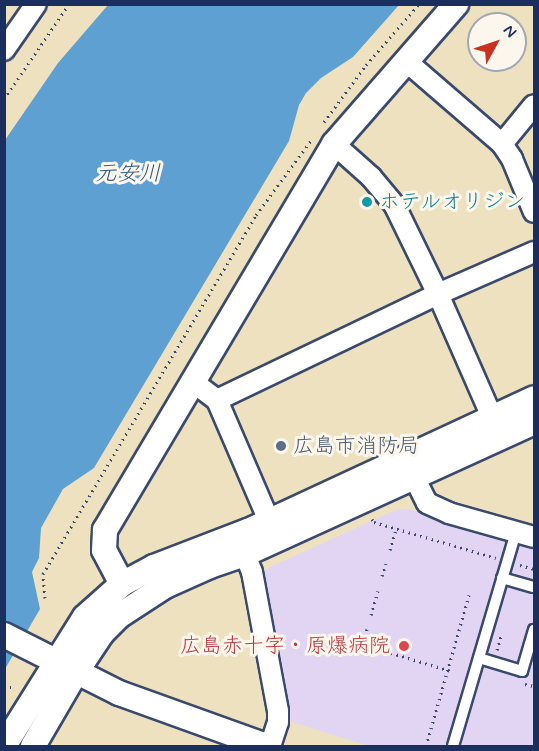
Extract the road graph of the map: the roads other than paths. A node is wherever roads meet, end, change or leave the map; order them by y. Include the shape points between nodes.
1 (36, 4) edge
2 (456, 4) edge
3 (7, 42) edge
4 (406, 61) junction
5 (534, 105) edge
6 (334, 144) junction
7 (502, 144) junction
8 (534, 212) edge
9 (534, 252) edge
10 (438, 294) junction
11 (193, 382) junction
12 (534, 398) edge
13 (217, 400) junction
14 (492, 417) junction
15 (534, 422) edge
16 (409, 466) junction
17 (269, 521) junction
18 (525, 534) edge
19 (245, 554) junction
20 (502, 578) junction
21 (122, 584) junction
22 (534, 587) edge
23 (534, 630) edge
24 (14, 640) edge
25 (479, 658) junction
26 (66, 667) junction
27 (4, 746) edge
28 (33, 747) edge
29 (268, 747) edge
30 (453, 747) edge

1 - 3 street
2 - 4 street
4 - 6 street
4 - 7 street
5 - 7 street
6 - 10 street via 371,177 394,206
6 - 11 street
7 - 8 street
9 - 10 street
10 - 13 street
10 - 14 street
11 - 13 street
11 - 21 street via 105,530 104,550
12 - 14 street
13 - 17 street
14 - 16 street
15 - 16 street
16 - 17 street
16 - 18 street via 427,503
16 - 19 street
17 - 21 street via 154,567
18 - 20 lane
19 - 26 street via 165,586 118,616
19 - 29 street via 252,572 278,711
20 - 22 lane
20 - 25 lane
21 - 26 street via 85,617
23 - 25 lane via 522,671
24 - 26 street
25 - 30 lane
26 - 27 street
26 - 28 street
26 - 29 street via 119,693

